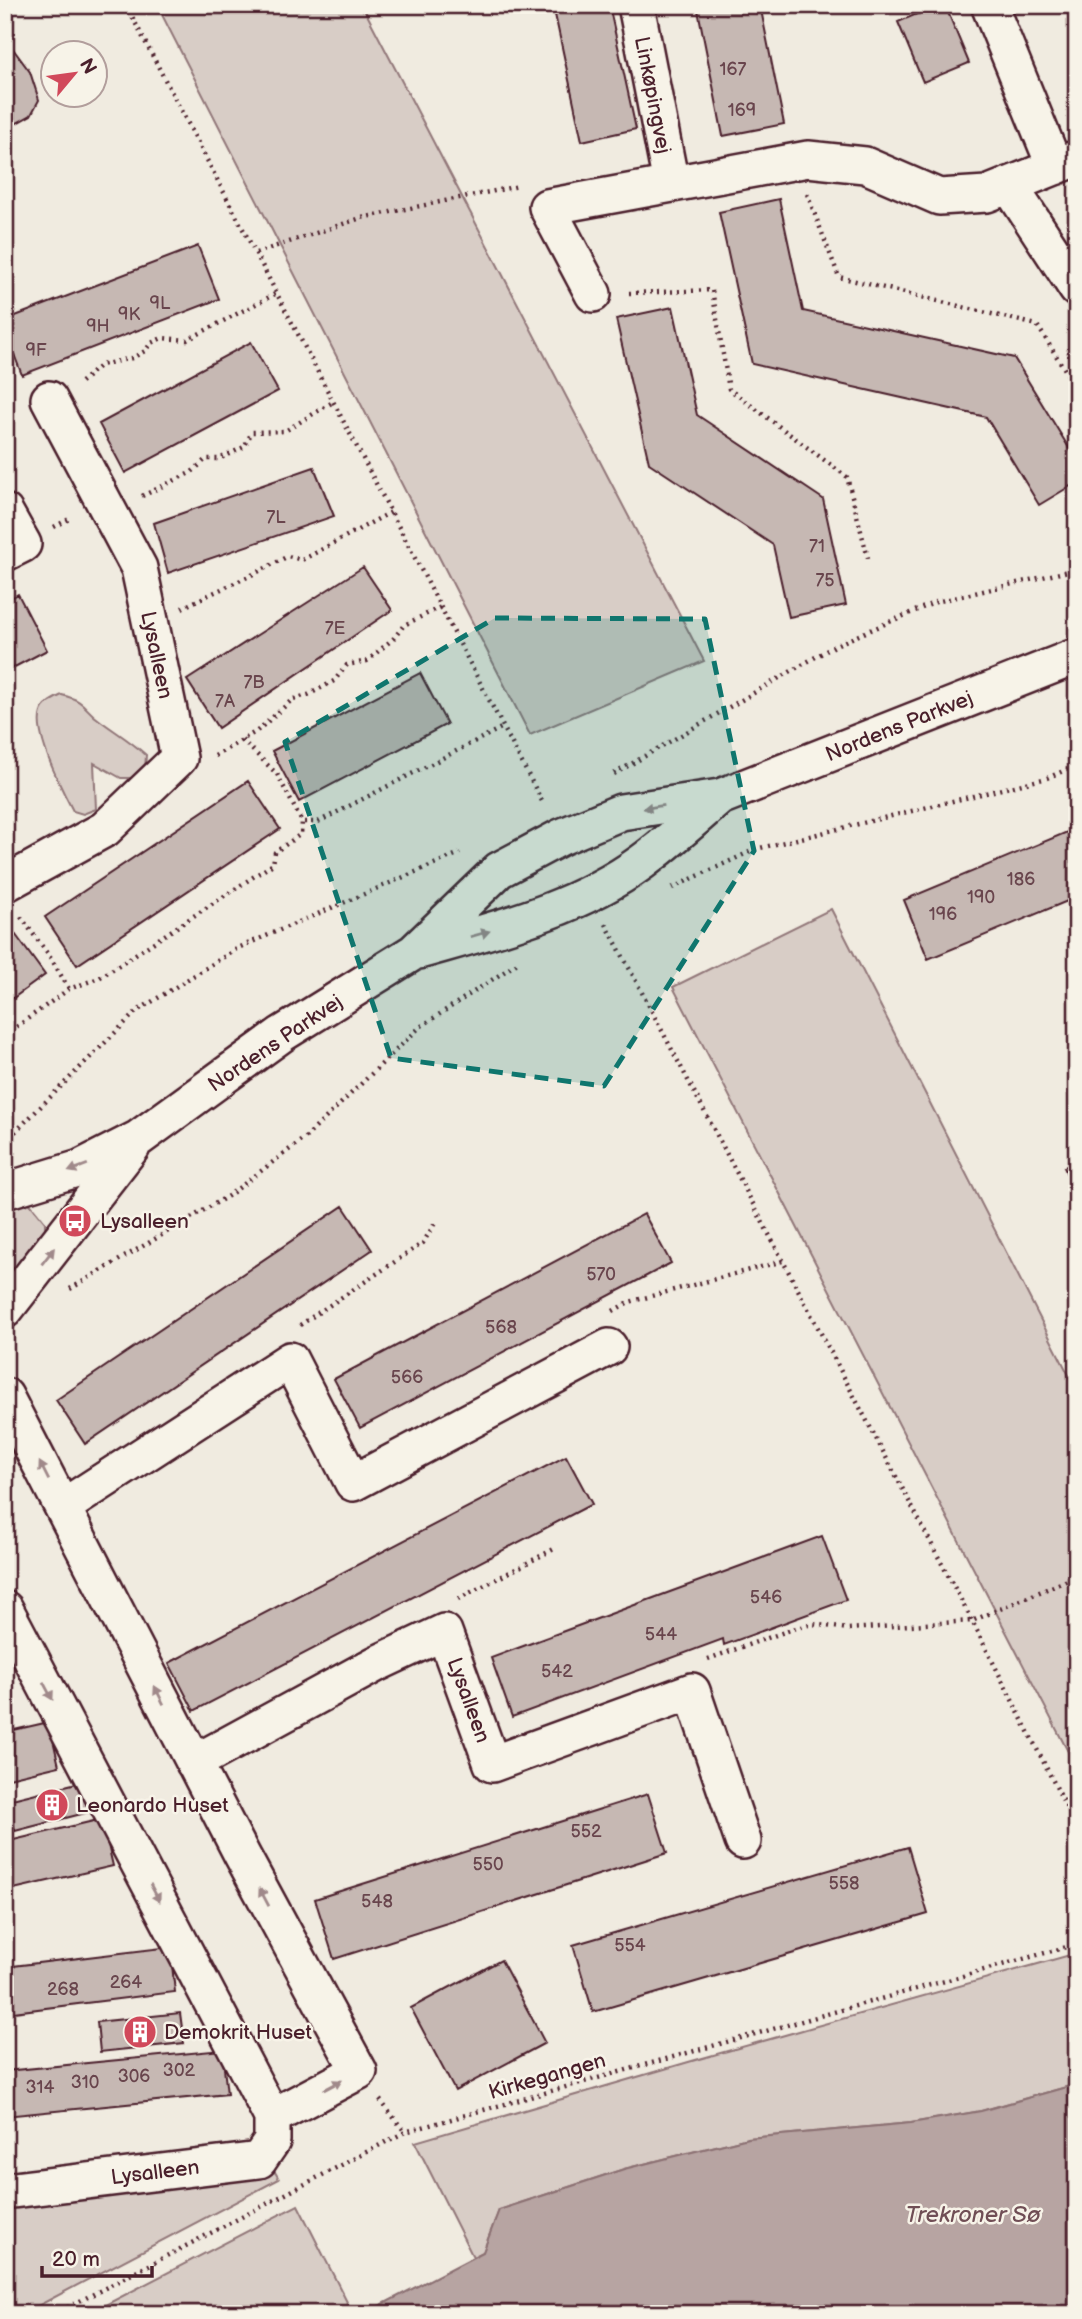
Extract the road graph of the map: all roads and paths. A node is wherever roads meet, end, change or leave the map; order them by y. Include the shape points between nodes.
1 (636, 5) edge
2 (989, 5) edge
3 (1066, 162) edge
4 (671, 184) junction
5 (1009, 185) junction
6 (806, 192) dead end
7 (1077, 289) edge
8 (277, 293) dead end
9 (593, 294) joint
10 (1077, 388) edge
11 (50, 399) joint
12 (333, 402) dead end
13 (103, 502) junction
14 (5, 512) edge
15 (391, 512) dead end
16 (14, 549) edge
17 (868, 558) dead end
18 (441, 607) dead end
19 (151, 625) junction
20 (1077, 656) edge
21 (503, 727) dead end
22 (242, 740) junction
23 (179, 758) junction
24 (1077, 765) edge
25 (720, 797) junction
26 (302, 822) junction
27 (5, 884) edge
28 (667, 890) dead end
29 (21, 916) dead end
30 (414, 952) junction
31 (522, 961) dead end
32 (69, 989) junction
33 (5, 1035) edge
34 (139, 1138) junction
35 (5, 1191) edge
36 (435, 1223) dead end
37 (783, 1261) dead end
38 (60, 1295) dead end
39 (5, 1310) edge
40 (297, 1328) dead end
41 (608, 1331) joint
42 (5, 1396) edge
43 (63, 1507) junction
44 (556, 1548) dead end
45 (1077, 1576) edge
46 (457, 1600) dead end
47 (5, 1609) edge
48 (17, 1661) edge
49 (701, 1661) dead end
50 (194, 1763) junction
51 (743, 1841) dead end
52 (1077, 1944) edge
53 (272, 2116) junction
54 (5, 2191) edge
55 (55, 2314) edge

1 - 4 street, Linkøpingvej
2 - 3 street, Linkøpingvej
3 - 5 street, Linkøpingvej
4 - 5 street, Linkøpingvej via 808,159 865,165 939,197 987,194
4 - 9 street, Linkøpingvej via 547,207
5 - 7 street
6 - 10 path via 839,277 1037,325
8 - 11 path via 187,340 162,338 132,358 101,365 82,382
9 - 17 path via 712,290 729,389 847,477
11 - 13 street, Lysalleen
12 - 13 path via 285,431 252,432 244,447 219,459 206,459 156,490 132,500
13 - 16 path
13 - 19 street, Lysalleen via 139,568
14 - 16 street
15 - 19 path via 302,560 288,556
18 - 22 path via 404,625 367,661 347,665 334,681 293,699
19 - 23 street, Lysalleen
20 - 25 street, Nordens Parkvej
21 - 26 path via 318,822
22 - 23 path via 202,764
22 - 26 path via 277,774
23 - 27 street via 105,829
24 - 28 path via 1047,778 756,849
30 -> 25 street, Nordens Parkvej via 529,920 590,893 641,863
25 -> 30 street, Nordens Parkvej via 621,812 561,837 499,870
26 - 32 path via 301,834 275,852 273,864 99,978
29 - 32 path
30 - 34 street, Nordens Parkvej via 282,1034
31 - 38 path via 420,1027 306,1137 228,1196
32 - 33 path
34 -> 35 street, Nordens Parkvej via 80,1168
39 -> 34 street, Nordens Parkvej
36 - 40 path via 408,1254
37 - 41 path via 629,1302
41 - 43 street via 354,1483 290,1360
43 -> 42 street
50 -> 43 street
44 - 46 path
45 - 49 path via 972,1621 848,1629 813,1624
47 - 48 street
48 -> 53 street
50 - 51 street, Lysalleen via 354,1675 444,1632 492,1763 692,1691
53 -> 50 street via 359,2071
52 - 55 path, Kirkegangen via 405,2132
53 - 54 street, Lysalleen via 272,2141 259,2160

